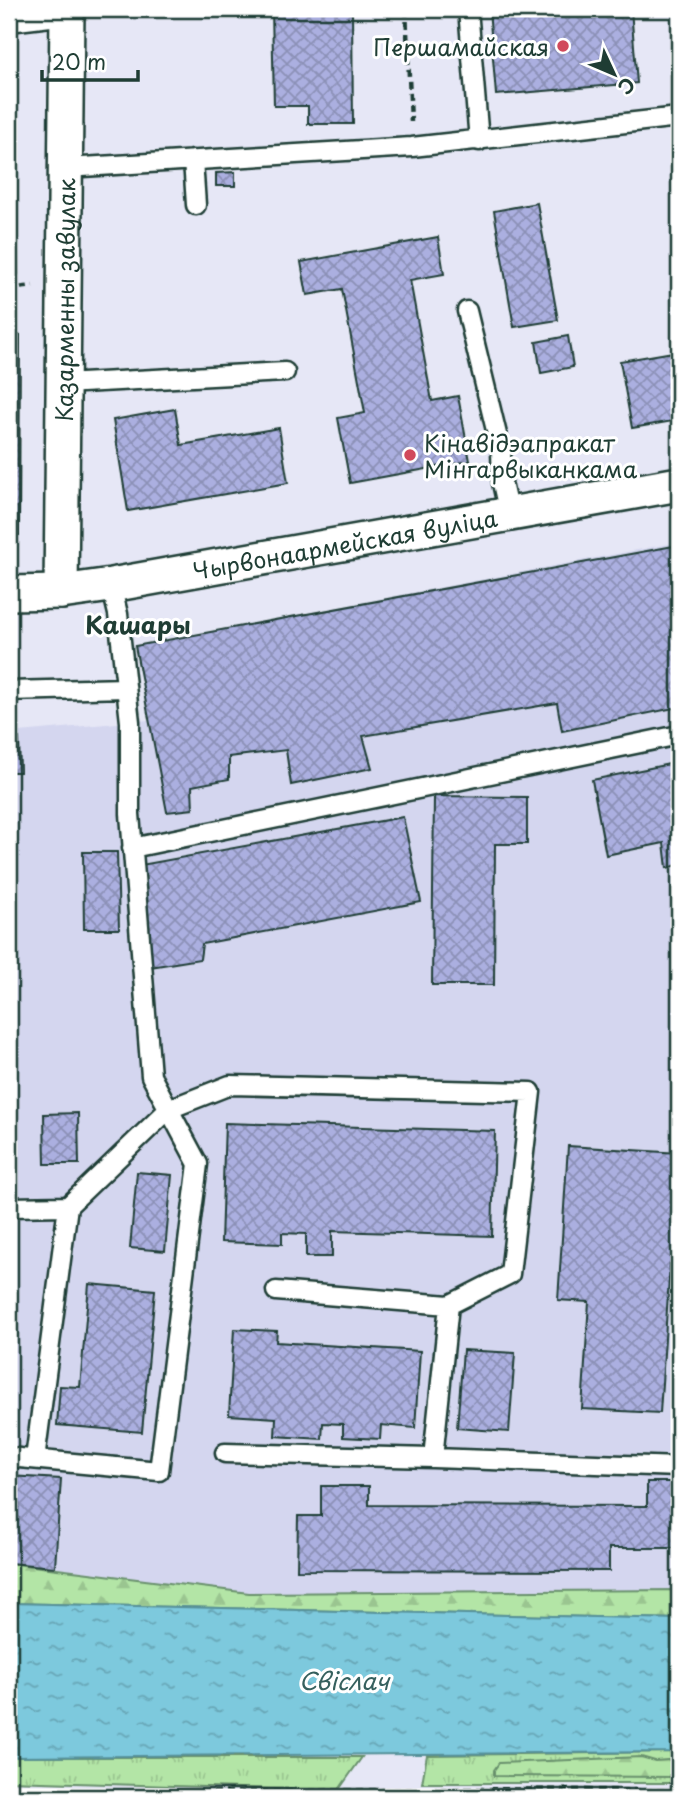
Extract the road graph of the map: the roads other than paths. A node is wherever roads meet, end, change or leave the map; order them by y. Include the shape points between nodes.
1 (468, 9) edge
2 (67, 12) edge
3 (9, 22) edge
4 (679, 117) edge
5 (479, 141) junction
6 (193, 160) junction
7 (66, 168) junction
8 (196, 205) dead end
9 (467, 311) dead end
10 (285, 372) dead end
11 (63, 384) junction
12 (679, 484) edge
13 (509, 514) junction
14 (111, 585) junction
15 (61, 592) junction
16 (9, 593) edge
17 (126, 688) junction
18 (9, 691) edge
19 (679, 735) edge
20 (132, 848) junction
21 (169, 1109) junction
22 (68, 1206) junction
23 (9, 1207) edge
24 (276, 1292) dead end
25 (449, 1305) junction
26 (225, 1453) dead end
27 (9, 1457) edge
28 (433, 1458) junction
29 (36, 1460) junction
30 (679, 1466) edge

1 - 5 lane
2 - 3 lane
2 - 7 street, Казарменны завулак
4 - 5 lane
5 - 6 lane
6 - 7 lane
6 - 8 lane
7 - 11 street, Казарменны завулак
9 - 13 lane via 501,451
10 - 11 lane
11 - 15 street, Казарменны завулак
12 - 13 street, Чырвонаармейская вуліца
13 - 14 street, Чырвонаармейская вуліца
14 - 15 street, Чырвонаармейская вуліца
14 - 17 lane
15 - 16 street, Чырвонаармейская вуліца
17 - 18 lane
17 - 20 lane
19 - 20 lane
20 - 21 lane via 151,1076
21 - 22 lane
21 - 25 lane via 230,1085 531,1092 510,1274
21 - 29 lane via 198,1164 159,1471
22 - 23 lane
22 - 29 lane
24 - 25 lane
25 - 28 lane
26 - 28 lane
27 - 29 lane
28 - 30 lane

